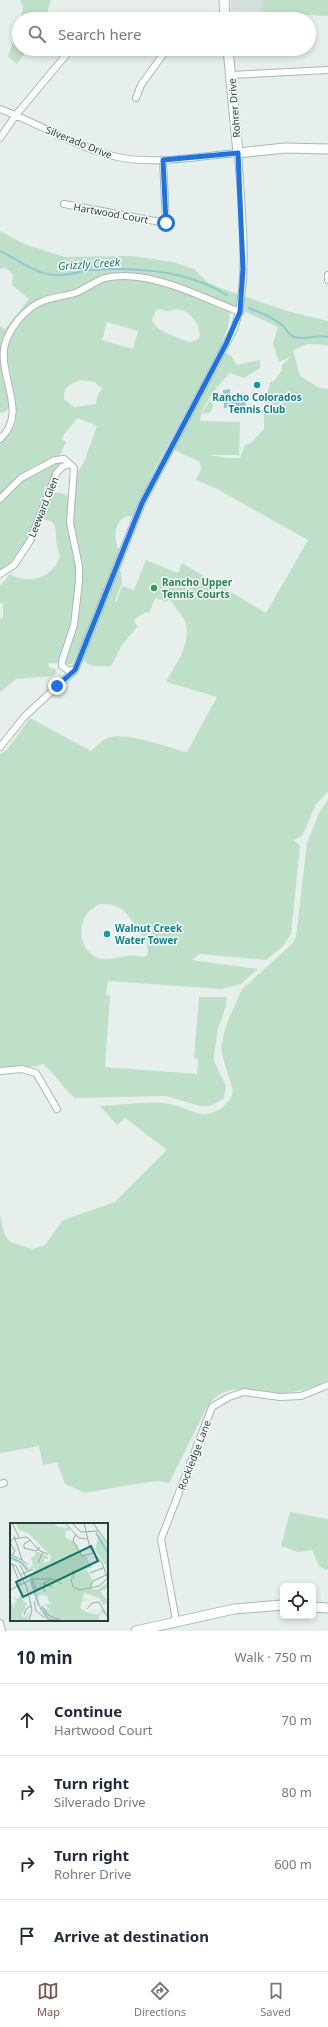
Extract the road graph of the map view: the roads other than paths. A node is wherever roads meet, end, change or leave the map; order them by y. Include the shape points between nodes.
1 (224, 0) edge
2 (225, 12) edge
3 (65, 56) edge
4 (161, 56) edge
5 (229, 56) edge
6 (328, 70) edge
7 (231, 74) junction
8 (136, 98) dead end
9 (0, 109) edge
10 (16, 115) junction
11 (0, 138) edge
12 (328, 149) edge
13 (238, 153) junction
14 (163, 160) junction
15 (64, 204) dead end
16 (328, 275) edge
17 (328, 280) edge
18 (240, 312) junction
19 (0, 439) edge
20 (70, 464) junction
21 (0, 499) edge
22 (0, 574) edge
23 (75, 670) junction
24 (0, 747) edge
25 (0, 1071) edge
26 (57, 1108) dead end
27 (328, 1385) edge
28 (280, 1605) edge
29 (316, 1606) edge
30 (328, 1608) edge
31 (176, 1620) junction
32 (0, 1623) edge
33 (2, 1631) edge
34 (136, 1631) edge

1 - 2 street
3 - 10 street
4 - 8 street via 141,85
5 - 7 street, Rohrer Drive
6 - 7 street
7 - 13 street, Rohrer Drive
9 - 10 street, Silverado Drive
10 - 11 street
10 - 14 street, Silverado Drive via 113,156 134,160
12 - 13 street, Silverado Drive via 285,148
13 - 14 street, Silverado Drive
13 - 18 street, Rohrer Drive via 243,269
14 - 15 street, Hartwood Court via 166,223
16 - 17 street
18 - 19 street via 162,283 129,277 106,278 75,293 33,306 14,326 6,340 4,360 13,411 9,427
18 - 23 street, Rohrer Drive via 222,352 142,503
20 - 21 street via 64,459 55,460 16,482
20 - 22 street, Leeward Glen via 62,467 56,474 26,549 14,565
20 - 23 street, Leeward Glen via 75,473 71,489 70,523 79,566 79,581 74,625 62,666
23 - 24 street, Rohrer Drive via 25,716
25 - 26 street via 22,1069 36,1073
27 - 31 street, Rockledge Lane via 301,1396 280,1397 244,1392 229,1396 212,1407 161,1539
28 - 31 street via 234,1608
29 - 30 street
31 - 34 street
32 - 33 street

